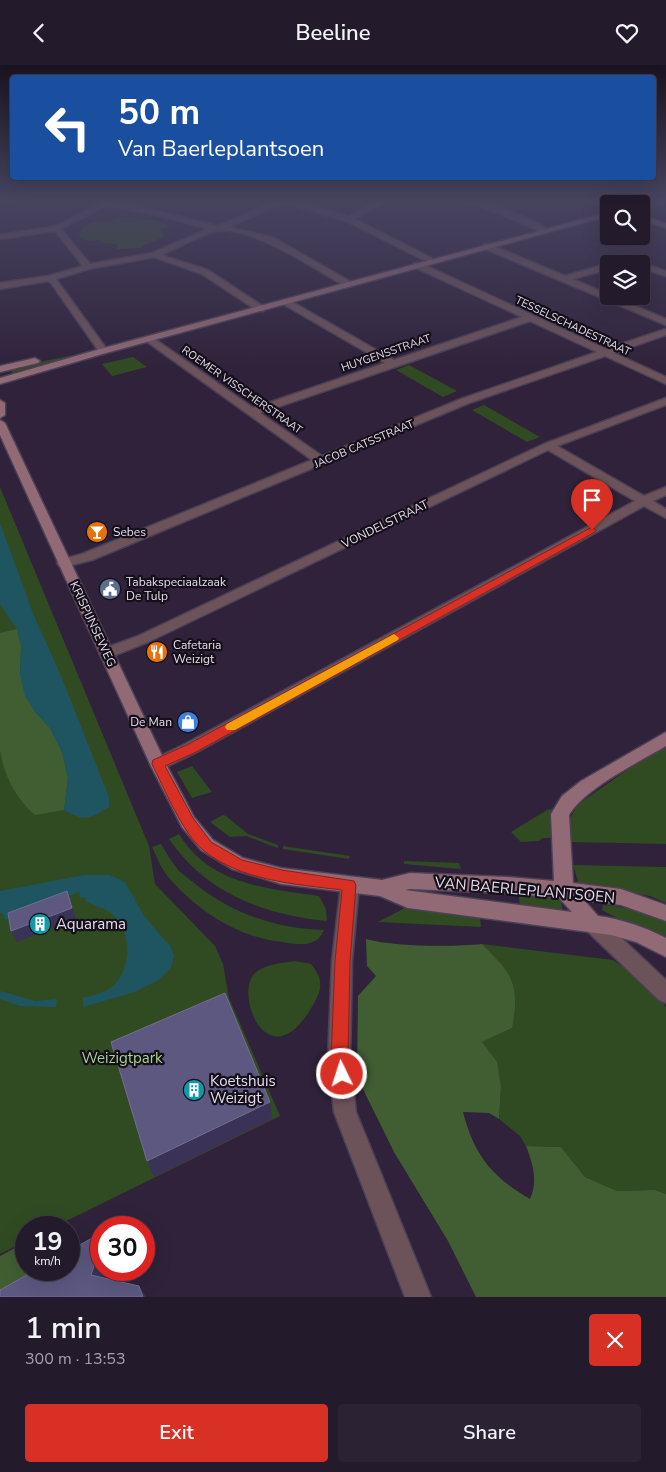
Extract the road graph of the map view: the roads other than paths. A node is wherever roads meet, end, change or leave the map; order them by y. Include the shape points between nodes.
1 (80, 256) edge
2 (146, 256) edge
3 (158, 256) edge
4 (300, 256) edge
5 (424, 256) edge
6 (449, 256) edge
7 (511, 256) edge
8 (433, 261) junction
9 (417, 265) junction
10 (88, 267) junction
11 (650, 268) edge
12 (600, 269) edge
13 (666, 274) edge
14 (49, 279) junction
15 (564, 279) junction
16 (348, 284) junction
17 (0, 286) edge
18 (286, 302) junction
19 (261, 309) junction
20 (529, 318) junction
21 (666, 322) edge
22 (666, 332) edge
23 (149, 339) junction
24 (103, 351) junction
25 (605, 353) junction
26 (392, 363) junction
27 (0, 369) edge
28 (0, 381) edge
29 (666, 381) edge
30 (666, 401) edge
31 (0, 403) edge
32 (251, 412) junction
33 (0, 415) edge
34 (0, 423) edge
35 (548, 446) junction
36 (321, 461) junction
37 (666, 491) edge
38 (644, 501) junction
39 (666, 514) edge
40 (64, 563) junction
41 (108, 653) junction
42 (666, 738) edge
43 (158, 764) junction
44 (190, 824) joint
45 (350, 885) junction
46 (382, 888) junction
47 (564, 891) junction
48 (666, 913) edge
49 (592, 923) junction
50 (666, 948) edge
51 (666, 993) edge
52 (418, 1297) edge

1 - 10 street
2 - 10 street
3 - 19 street via 205,272
4 - 16 street
5 - 8 street
6 - 8 street
7 - 15 street
8 - 9 street
9 - 16 street
9 - 20 street, TESSELSCHADESTRAAT
10 - 14 street
11 - 13 street
12 - 15 street
14 - 17 street
14 - 24 street via 54,281
15 - 21 street
16 - 18 street
18 - 19 street
18 - 26 street
19 - 23 street
20 - 25 street, TESSELSCHADESTRAAT
20 - 26 street, HUYGENSSTRAAT
22 - 25 street, JACOB CATSSTRAAT
23 - 24 street
23 - 32 street, ROEMER VISSCHERSTRAAT
24 - 27 street via 87,351
24 - 28 street
25 - 29 street, TESSELSCHADESTRAAT
25 - 36 street, JACOB CATSSTRAAT via 465,401
26 - 32 street, HUYGENSSTRAAT
30 - 35 street, VONDELSTRAAT
31 - 33 street
32 - 36 street, ROEMER VISSCHERSTRAAT
34 - 40 street, KRISPIJNSEWEG
35 - 38 street
35 - 41 street, VONDELSTRAAT
36 - 40 street, JACOB CATSSTRAAT via 87,557
37 - 38 street
38 - 39 street
38 - 43 street
40 - 41 street, KRISPIJNSEWEG
41 - 43 street, KRISPIJNSEWEG
42 - 47 street via 568,801 560,814
43 - 44 street, KRISPIJNSEWEG
44 - 45 street, VAN BAERLEPLANTSOEN via 207,845 238,864 282,876
45 - 46 street, VAN BAERLEPLANTSOEN
45 - 52 street via 342,961 340,1060 345,1112
46 - 47 street, VAN BAERLEPLANTSOEN via 410,881
46 - 49 street, VAN BAERLEPLANTSOEN via 408,900
47 - 48 street, VAN BAERLEPLANTSOEN via 621,897
47 - 49 street
49 - 50 street, VAN BAERLEPLANTSOEN via 641,935
49 - 51 street, VAN BAERLEPLANTSOEN

